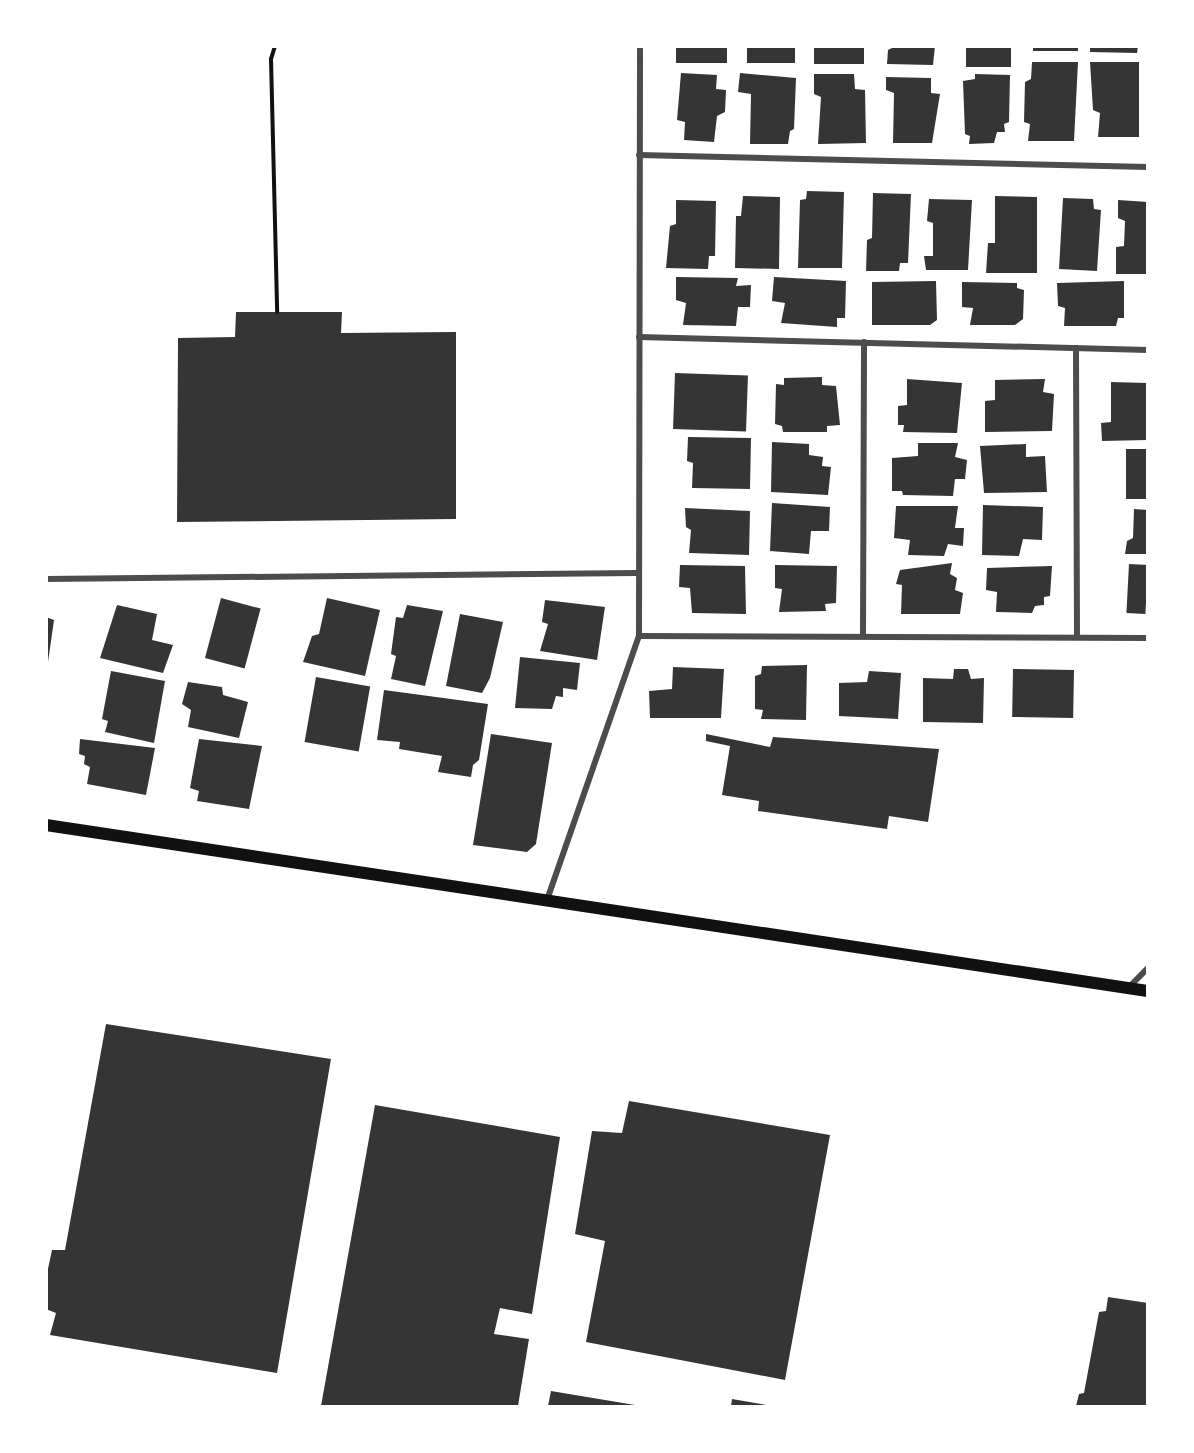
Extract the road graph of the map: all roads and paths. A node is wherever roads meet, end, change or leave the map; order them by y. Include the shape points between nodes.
1 (275, 46) edge
2 (640, 46) edge
3 (639, 156) junction
4 (1148, 167) edge
5 (277, 312) dead end
6 (639, 337) junction
7 (864, 342) junction
8 (1077, 348) junction
9 (1148, 350) edge
10 (637, 573) junction
11 (46, 579) edge
12 (639, 636) junction
13 (863, 636) junction
14 (1077, 636) junction
15 (1148, 638) edge
16 (46, 825) edge
17 (546, 903) junction
18 (1148, 968) edge
19 (1128, 988) junction
20 (1148, 991) edge

1 - 5 path via 271,59
2 - 3 street
3 - 4 street
3 - 6 street
6 - 7 street
6 - 10 street
7 - 8 street
7 - 13 street
8 - 9 street
8 - 14 street
10 - 11 street
10 - 12 street
12 - 13 street
12 - 17 street
13 - 14 street
14 - 15 street
16 - 17 main road
17 - 19 main road
18 - 19 street
19 - 20 main road

